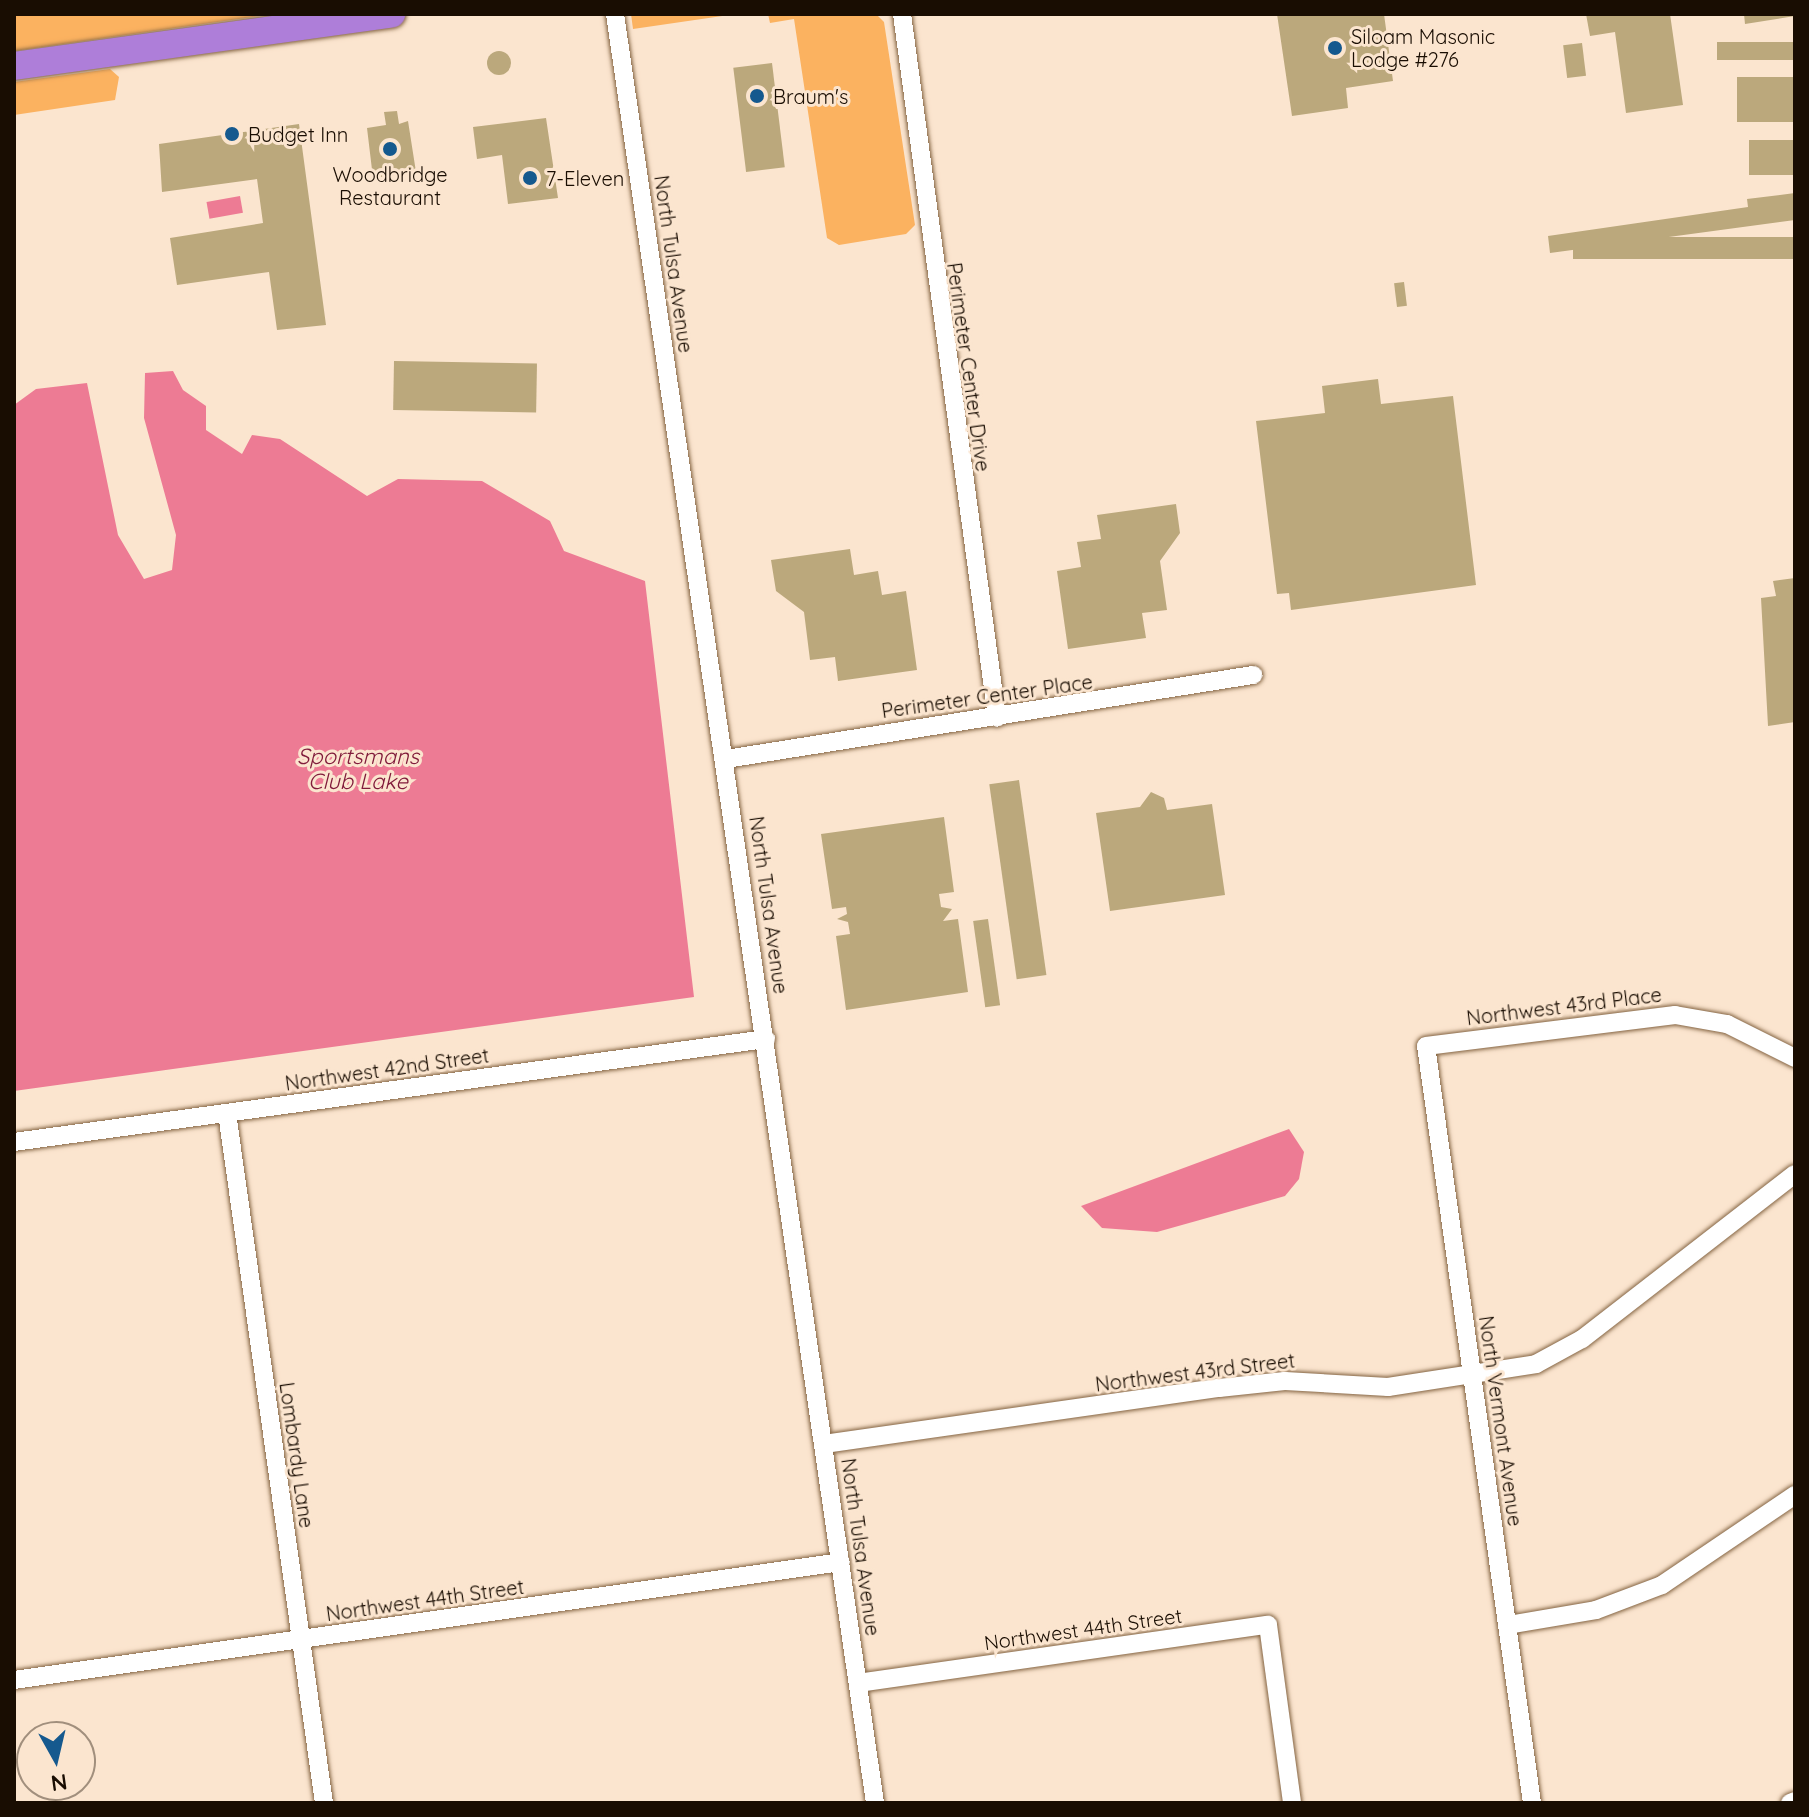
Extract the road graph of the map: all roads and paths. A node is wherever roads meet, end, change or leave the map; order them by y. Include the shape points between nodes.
1 (391, 14) edge
2 (615, 14) edge
3 (897, 17) edge
4 (14, 66) edge
5 (1253, 675) dead end
6 (997, 718) junction
7 (726, 759) junction
8 (766, 1039) junction
9 (1426, 1046) joint
10 (1795, 1058) edge
11 (227, 1113) junction
12 (14, 1142) edge
13 (1795, 1174) edge
14 (1472, 1375) junction
15 (824, 1444) junction
16 (1795, 1495) edge
17 (841, 1562) junction
18 (1508, 1625) junction
19 (301, 1641) junction
20 (14, 1680) edge
21 (858, 1683) junction
22 (324, 1803) edge
23 (875, 1803) edge
24 (1292, 1803) edge
25 (1532, 1803) edge

1 - 4 highway
2 - 7 street, North Tulsa Avenue
3 - 6 street, Perimeter Center Drive
5 - 6 street, Perimeter Center Place
6 - 7 street, Perimeter Center Place
7 - 8 street, North Tulsa Avenue
8 - 11 street, Northwest 42nd Street
8 - 15 street, North Tulsa Avenue
9 - 10 street, Northwest 43rd Place via 1675,1015 1727,1024
9 - 14 street, North Vermont Avenue
11 - 12 street, Northwest 42nd Street
11 - 19 street, Lombardy Lane
13 - 14 street, Northwest 43rd Street via 1565,1351
14 - 15 street, Northwest 43rd Street via 1388,1387 1285,1381 1219,1388
14 - 18 street, North Vermont Avenue
15 - 17 street, North Tulsa Avenue
16 - 18 street via 1662,1585 1596,1610
17 - 19 street, Northwest 44th Street
17 - 21 street, North Tulsa Avenue
18 - 25 street, North Vermont Avenue
19 - 20 street, Northwest 44th Street
19 - 22 street, Lombardy Lane
21 - 23 street, North Tulsa Avenue
21 - 24 street, Northwest 44th Street via 1268,1625

